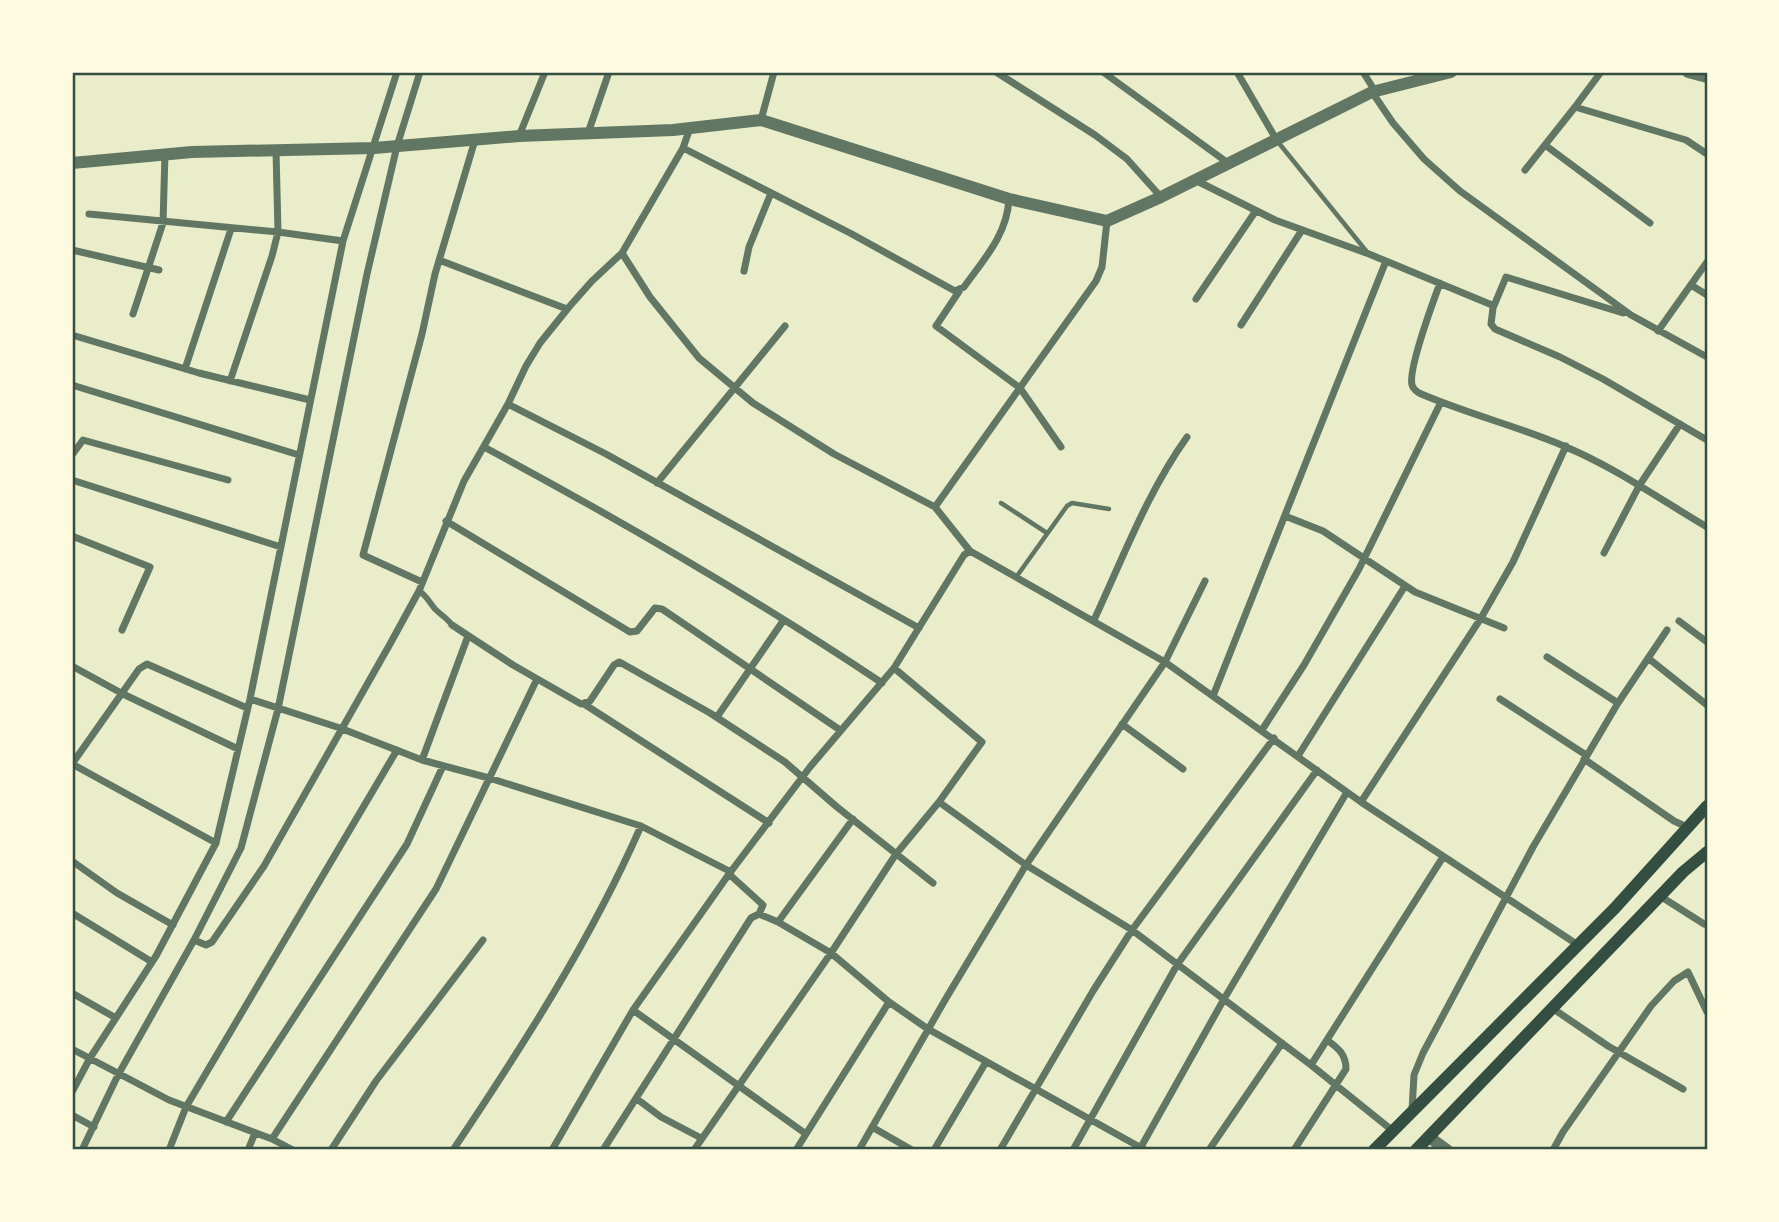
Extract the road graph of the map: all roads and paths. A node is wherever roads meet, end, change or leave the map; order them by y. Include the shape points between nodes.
1 (397, 72) edge
2 (420, 72) edge
3 (545, 72) edge
4 (608, 72) edge
5 (774, 72) edge
6 (996, 72) edge
7 (1103, 72) edge
8 (1237, 72) edge
9 (1363, 72) edge
10 (1601, 72) edge
11 (1688, 72) edge
12 (1442, 73) edge
13 (1707, 77) edge
14 (1374, 91) junction
15 (1575, 107) junction
16 (761, 120) junction
17 (690, 128) junction
18 (588, 134) junction
19 (519, 136) junction
20 (1276, 138) junction
21 (475, 140) junction
22 (1545, 145) junction
23 (397, 146) junction
24 (373, 148) junction
25 (683, 148) junction
26 (276, 150) junction
27 (165, 154) junction
28 (1707, 154) edge
29 (72, 163) edge
30 (1228, 163) junction
31 (1525, 170) dead end
32 (1194, 179) junction
33 (771, 193) junction
34 (1161, 197) junction
35 (1009, 199) junction
36 (1255, 212) junction
37 (89, 214) dead end
38 (1107, 221) junction
39 (163, 223) junction
40 (1650, 223) dead end
41 (231, 229) junction
42 (1302, 230) junction
43 (278, 232) junction
44 (343, 241) junction
45 (72, 250) edge
46 (622, 253) junction
47 (1369, 254) junction
48 (439, 260) junction
49 (1386, 261) junction
50 (1707, 262) edge
51 (148, 268) junction
52 (159, 270) dead end
53 (744, 271) dead end
54 (1440, 283) junction
55 (1691, 285) junction
56 (960, 290) junction
57 (1707, 295) edge
58 (1196, 299) dead end
59 (1493, 308) junction
60 (567, 309) junction
61 (133, 314) dead end
62 (1631, 315) junction
63 (785, 326) dead end
64 (1241, 326) dead end
65 (1658, 331) junction
66 (72, 335) edge
67 (1707, 357) edge
68 (185, 369) junction
69 (230, 381) junction
70 (72, 385) edge
71 (734, 388) junction
72 (1020, 388) junction
73 (310, 400) junction
74 (1441, 402) junction
75 (508, 404) junction
76 (1680, 424) junction
77 (1187, 437) dead end
78 (1707, 440) edge
79 (1566, 446) junction
80 (484, 447) junction
81 (1061, 447) dead end
82 (72, 455) edge
83 (299, 455) junction
84 (72, 480) edge
85 (228, 480) dead end
86 (657, 483) junction
87 (1639, 486) junction
88 (1001, 503) dead end
89 (935, 507) junction
90 (1109, 509) dead end
91 (1285, 516) junction
92 (446, 521) junction
93 (1707, 527) edge
94 (1046, 533) junction
95 (72, 536) edge
96 (281, 547) junction
97 (970, 551) junction
98 (1604, 553) dead end
99 (1365, 558) junction
100 (1017, 576) junction
101 (1205, 581) dead end
102 (422, 582) junction
103 (1405, 586) junction
104 (419, 591) junction
105 (1481, 618) junction
106 (1094, 620) junction
107 (783, 621) junction
108 (1679, 621) dead end
109 (453, 625) joint
110 (919, 628) junction
111 (1504, 628) dead end
112 (122, 630) dead end
113 (1667, 630) dead end
114 (468, 636) junction
115 (1707, 642) edge
116 (1547, 657) dead end
117 (1648, 658) junction
118 (1165, 662) junction
119 (72, 666) edge
120 (750, 668) junction
121 (894, 668) junction
122 (537, 680) junction
123 (882, 683) junction
124 (123, 694) junction
125 (1213, 696) junction
126 (250, 699) junction
127 (1500, 699) dead end
128 (1618, 703) junction
129 (584, 704) junction
130 (1707, 705) edge
131 (247, 708) junction
132 (278, 709) junction
133 (717, 717) junction
134 (1122, 724) junction
135 (340, 728) junction
136 (840, 730) junction
137 (1262, 730) junction
138 (1274, 738) junction
139 (239, 748) junction
140 (397, 750) junction
141 (1298, 756) junction
142 (1585, 757) junction
143 (422, 760) junction
144 (72, 764) edge
145 (443, 766) junction
146 (1183, 769) dead end
147 (1317, 770) junction
148 (804, 776) junction
149 (489, 778) junction
150 (1347, 792) junction
151 (939, 802) junction
152 (1362, 802) junction
153 (1707, 806) edge
154 (853, 818) junction
155 (769, 823) junction
156 (641, 825) junction
157 (1687, 827) junction
158 (216, 843) junction
159 (1707, 852) edge
160 (896, 854) junction
161 (1443, 857) junction
162 (72, 861) edge
163 (1026, 865) junction
164 (730, 873) junction
165 (933, 883) dead end
166 (1660, 896) junction
167 (1505, 897) junction
168 (72, 913) edge
169 (759, 914) junction
170 (778, 922) junction
171 (1704, 924) dead end
172 (173, 925) junction
173 (1132, 930) junction
174 (194, 940) junction
175 (483, 940) dead end
176 (1578, 945) junction
177 (831, 954) junction
178 (152, 962) junction
179 (1177, 965) junction
180 (72, 993) edge
181 (1224, 999) junction
182 (889, 1002) junction
183 (1552, 1009) junction
184 (634, 1010) junction
185 (1707, 1012) edge
186 (116, 1018) junction
187 (928, 1029) junction
188 (1327, 1040) junction
189 (674, 1041) junction
190 (1282, 1043) junction
191 (72, 1049) edge
192 (1619, 1053) junction
193 (90, 1058) junction
194 (986, 1062) junction
195 (1311, 1065) junction
196 (118, 1075) junction
197 (738, 1086) junction
198 (1337, 1086) junction
199 (1683, 1089) dead end
200 (1035, 1090) junction
201 (72, 1092) edge
202 (637, 1100) junction
203 (186, 1107) junction
204 (1412, 1111) junction
205 (72, 1115) edge
206 (1089, 1121) junction
207 (226, 1122) junction
208 (94, 1127) junction
209 (872, 1127) junction
210 (1393, 1131) junction
211 (255, 1133) junction
212 (806, 1134) junction
213 (1429, 1137) junction
214 (701, 1138) junction
215 (272, 1139) junction
216 (800, 1149) edge
217 (1143, 1149) edge
218 (82, 1150) edge
219 (169, 1150) edge
220 (248, 1150) edge
221 (293, 1150) edge
222 (331, 1150) edge
223 (453, 1150) edge
224 (552, 1150) edge
225 (603, 1150) edge
226 (694, 1150) edge
227 (859, 1150) edge
228 (912, 1150) edge
229 (934, 1150) edge
230 (1000, 1150) edge
231 (1073, 1150) edge
232 (1209, 1150) edge
233 (1294, 1150) edge
234 (1374, 1150) edge
235 (1416, 1150) edge
236 (1447, 1150) edge
237 (1553, 1150) edge

1 - 24 street
2 - 23 street
3 - 19 street
4 - 18 street
5 - 16 street
6 - 34 street via 1127,159
7 - 30 street
8 - 20 street
9 - 14 street
10 - 15 street
11 - 13 street
12 - 14 street
14 - 20 street
14 - 62 street via 1393,123 1444,178
15 - 22 street
15 - 28 street via 1686,140
16 - 17 street
16 - 35 street
17 - 18 street
17 - 25 street
18 - 19 street
19 - 21 street
20 - 30 street
20 - 47 lane
21 - 23 street
21 - 48 street
22 - 31 street
22 - 40 street
23 - 24 street
23 - 132 street
24 - 26 street
24 - 44 street
25 - 33 street
25 - 46 street
26 - 27 street
26 - 43 street
27 - 29 street
27 - 39 street
30 - 32 street
32 - 34 street
32 - 36 street
33 - 53 street
33 - 56 street via 951,290
34 - 38 street
35 - 38 street
35 - 56 street via 1000,237
36 - 42 street
36 - 58 street
37 - 39 street
38 - 72 street via 1100,273
39 - 41 street
39 - 51 street
41 - 43 street
41 - 68 street
42 - 47 street
42 - 64 street
43 - 44 street
43 - 69 street
44 - 73 street
45 - 51 street
46 - 60 street
46 - 71 street via 699,358
47 - 49 street
48 - 60 street
48 - 102 street via 363,555
49 - 54 street
49 - 91 street
50 - 55 street
51 - 52 street
51 - 61 street
54 - 59 street
54 - 74 street via 1411,381 1419,393
55 - 57 street
55 - 65 street
56 - 72 street via 936,326
59 - 62 street via 1506,277
59 - 76 street via 1491,324 1495,329 1571,363
60 - 75 street via 540,343
62 - 65 street
63 - 71 street
65 - 67 street
66 - 68 street
68 - 69 street
69 - 73 street
70 - 83 street
71 - 86 street
71 - 89 street via 823,447
72 - 81 street
72 - 89 street
73 - 83 street
74 - 79 street
74 - 99 street
75 - 80 street
75 - 86 street
76 - 78 street
76 - 87 street
77 - 106 street via 1142,513
79 - 87 street
79 - 105 street via 1513,562
80 - 92 street
80 - 107 street via 604,512
82 - 85 street via 83,440
83 - 96 street
84 - 96 street
86 - 110 street
87 - 93 street
87 - 98 street
88 - 94 lane
89 - 97 street
90 - 94 lane via 1072,503
91 - 99 street via 1323,531
91 - 125 street
92 - 102 street
92 - 120 street via 625,630 637,631 652,610 662,609
94 - 100 lane
95 - 112 street via 150,567
96 - 126 street
97 - 100 street
97 - 110 street
99 - 103 street
99 - 137 street
100 - 106 street
101 - 118 street
102 - 104 street
103 - 105 street
103 - 141 street
104 - 109 street
104 - 135 street
105 - 111 street
105 - 152 street
106 - 118 street
107 - 120 street
107 - 123 street
108 - 115 street
109 - 114 street
110 - 121 street
113 - 117 street
114 - 122 street
114 - 143 street
116 - 128 street
117 - 128 street
117 - 130 street
118 - 125 street
118 - 134 street
119 - 124 street
120 - 133 street
120 - 136 street
121 - 123 street
121 - 151 street via 981,740
122 - 129 street
122 - 149 street
123 - 136 street
124 - 131 street via 147,664
124 - 139 street
124 - 144 street
125 - 137 street
126 - 131 street
126 - 132 street
127 - 142 street
128 - 142 street
129 - 133 street via 620,662
129 - 155 street
131 - 139 street
132 - 135 street
132 - 174 street via 241,848
133 - 148 street
134 - 146 street
134 - 163 street
135 - 140 street
135 - 174 street via 295,814 226,921 209,944
136 - 148 street
137 - 138 street
138 - 141 street
138 - 173 street
139 - 158 street
140 - 143 street
140 - 203 street
141 - 147 street
142 - 157 street
142 - 167 street
143 - 145 street
144 - 158 street
145 - 149 street
145 - 207 street via 407,844
147 - 150 street
147 - 179 street
148 - 154 street
148 - 155 street
149 - 156 street
149 - 215 street via 436,889
150 - 152 street
150 - 181 street
151 - 160 street
151 - 163 street
152 - 161 street
153 - 157 main road
154 - 160 street
154 - 170 street
155 - 164 street
156 - 164 street
156 - 223 street via 558,984
157 - 176 main road
158 - 172 street
159 - 166 main road
160 - 165 street
160 - 177 street
161 - 167 street
161 - 188 street
162 - 172 street
163 - 173 street
163 - 187 street
164 - 169 street via 764,905
164 - 184 street
166 - 171 street
166 - 183 main road
167 - 176 street
167 - 204 street via 1423,1052 1414,1075
168 - 178 street
169 - 170 street
169 - 189 street via 751,918
170 - 177 street
172 - 178 street
173 - 179 street
173 - 200 street
174 - 196 street
175 - 222 street
176 - 204 main road
177 - 182 street
177 - 197 street
178 - 186 street
179 - 181 street
179 - 206 street
180 - 186 street
181 - 190 street
181 - 217 street
182 - 187 street
182 - 212 street
183 - 192 street
183 - 213 main road
184 - 189 street
184 - 224 street
185 - 192 street via 1688,972 1651,1006
186 - 193 street
187 - 194 street
187 - 209 street
188 - 195 street
188 - 198 street via 1346,1060
189 - 197 street
189 - 202 street
190 - 195 street
190 - 232 street
191 - 193 street
192 - 199 street
192 - 237 street
193 - 196 street
193 - 201 street
194 - 200 street
194 - 229 street
195 - 198 street
196 - 203 street
196 - 208 street
197 - 212 street
197 - 214 street
198 - 210 street
198 - 233 street
200 - 206 street
200 - 230 street
202 - 214 street
202 - 225 street
203 - 207 street
203 - 219 street
204 - 210 main road
205 - 208 street
206 - 217 street
206 - 231 street
207 - 211 street
208 - 218 street
209 - 227 street
209 - 228 street
210 - 234 main road
211 - 215 street
211 - 220 street
212 - 216 street
213 - 235 main road
213 - 236 street
214 - 226 street
215 - 221 street

